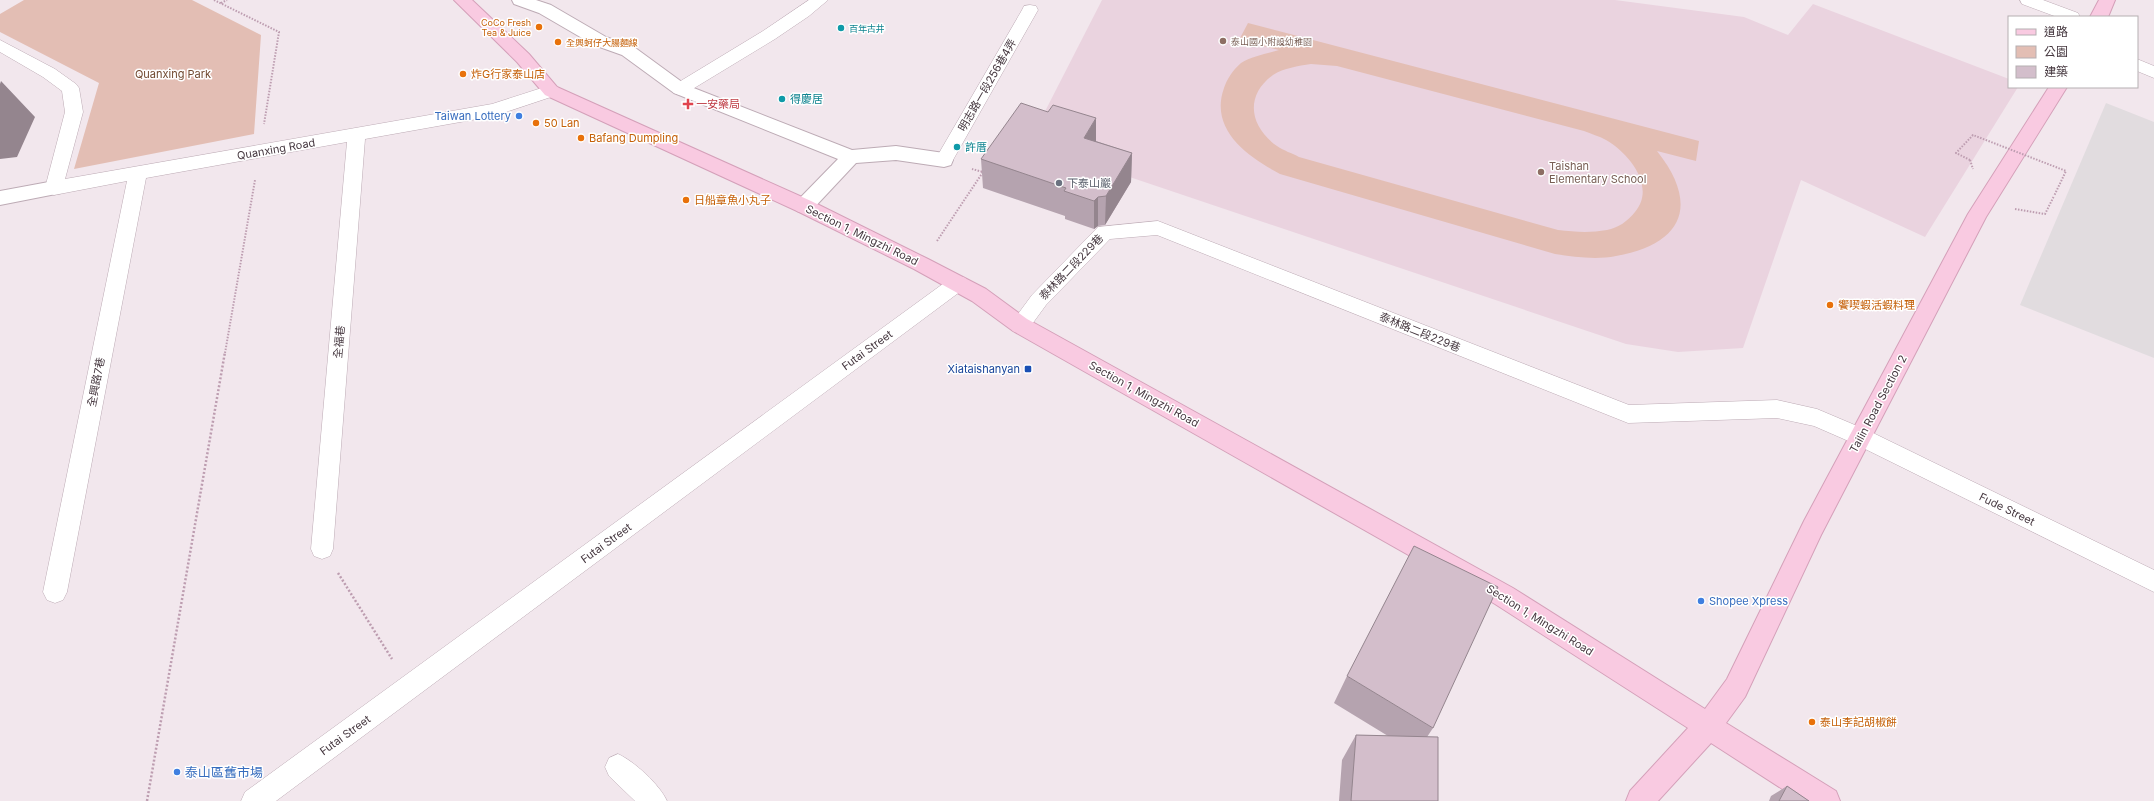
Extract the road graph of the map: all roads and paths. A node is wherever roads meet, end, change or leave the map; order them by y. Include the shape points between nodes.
1 (214, 0) edge
2 (227, 0) edge
3 (462, 0) edge
4 (520, 0) edge
5 (820, 0) edge
6 (2028, 0) edge
7 (2107, 0) edge
8 (221, 3) junction
9 (1030, 10) dead end
10 (2069, 16) edge
11 (2099, 16) edge
12 (0, 45) edge
13 (2138, 65) edge
14 (2154, 72) edge
15 (680, 88) junction
16 (2057, 88) edge
17 (551, 91) junction
18 (356, 135) junction
19 (260, 152) junction
20 (851, 157) junction
21 (944, 160) junction
22 (1970, 160) dead end
23 (138, 173) junction
24 (54, 188) junction
25 (2054, 196) dead end
26 (0, 198) edge
27 (804, 206) junction
28 (921, 264) junction
29 (958, 283) junction
30 (1020, 325) junction
31 (1861, 437) junction
32 (322, 549) joint
33 (2154, 581) edge
34 (55, 592) dead end
35 (410, 688) junction
36 (1708, 726) junction
37 (618, 767) dead end
38 (147, 801) edge
39 (254, 801) edge
40 (654, 801) edge
41 (1640, 801) edge
42 (1826, 801) edge

1 - 8 path
2 - 8 path
3 - 17 main road, Section 1, Mingzhi Road via 523,58
4 - 15 street via 545,9 600,41 628,51
5 - 15 lane via 766,37
6 - 10 lane
7 - 11 main road
8 - 19 path via 279,32
9 - 21 lane, 明志路一段256巷4弄
12 - 24 lane via 70,88 74,112
13 - 14 lane
15 - 20 street
16 - 31 main road, Tailin Road Section 2 via 1985,202
17 - 18 lane, Quanxing Road via 494,110
17 - 27 main road, Section 1, Mingzhi Road
18 - 19 lane, Quanxing Road
18 - 32 lane, 全福巷
19 - 23 lane, Quanxing Road
19 - 38 path
20 - 21 street via 896,153
20 - 27 street
21 - 28 path via 983,172
22 - 25 path, bridge via 1956,154 1974,135 2066,171
23 - 24 lane, Quanxing Road
23 - 34 lane, 全興路7巷
24 - 26 street, Quanxing Road
27 - 28 main road, Section 1, Mingzhi Road
28 - 29 main road, Section 1, Mingzhi Road
29 - 30 main road, Section 1, Mingzhi Road
29 - 35 lane, Futai Street
30 - 31 lane, 泰林路二段229巷 via 1039,300 1105,232 1158,228 1628,414 1777,409 1818,418
30 - 36 main road, Section 1, Mingzhi Road via 1504,596
31 - 33 lane, Fude Street
31 - 36 main road, Tailin Road Section 2 via 1812,528 1736,688
32 - 35 path
35 - 39 lane, Futai Street
36 - 41 main road, Tailin Road Section 2
36 - 42 main road, Section 1, Mingzhi Road
37 - 40 lane

